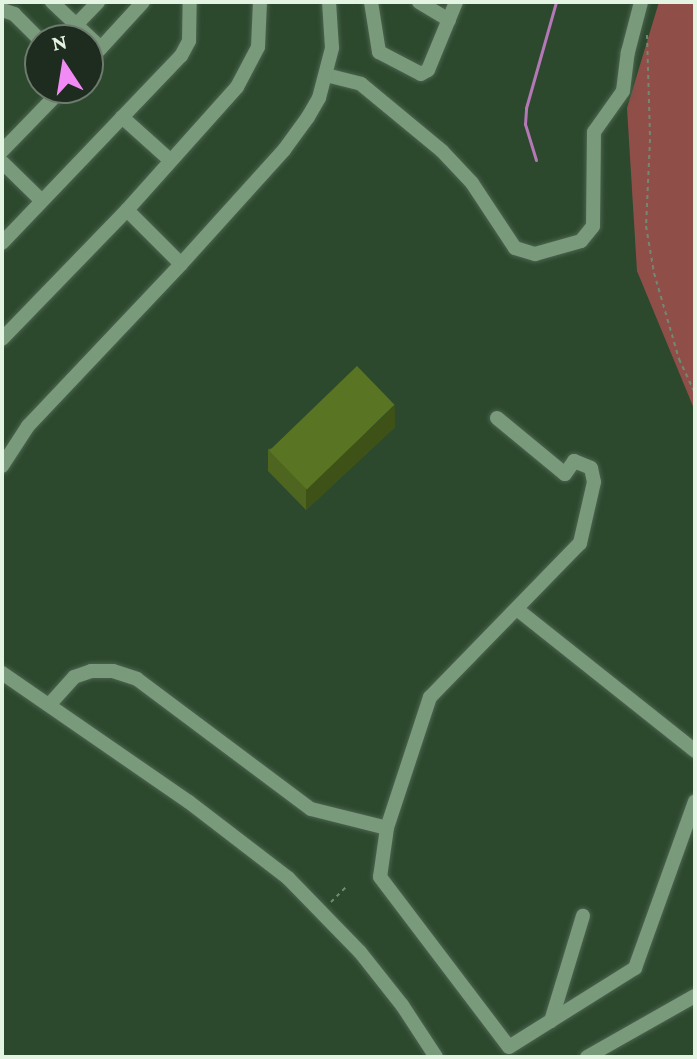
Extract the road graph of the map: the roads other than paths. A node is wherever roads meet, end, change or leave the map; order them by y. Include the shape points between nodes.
1 (52, 2) edge
2 (98, 2) edge
3 (143, 2) edge
4 (190, 2) edge
5 (260, 2) edge
6 (329, 2) edge
7 (371, 2) edge
8 (419, 2) edge
9 (456, 2) edge
10 (641, 2) edge
11 (2, 10) edge
12 (449, 20) junction
13 (24, 24) edge
14 (75, 24) edge
15 (77, 24) edge
16 (104, 45) edge
17 (326, 75) junction
18 (48, 104) edge
19 (122, 117) junction
20 (2, 151) edge
21 (170, 160) junction
22 (2, 162) edge
23 (41, 200) junction
24 (127, 210) junction
25 (2, 243) edge
26 (181, 264) junction
27 (3, 335) edge
28 (497, 418) dead end
29 (2, 466) edge
30 (518, 610) junction
31 (2, 673) edge
32 (49, 705) junction
33 (695, 751) edge
34 (695, 801) edge
35 (387, 828) junction
36 (583, 916) dead end
37 (695, 996) edge
38 (551, 1021) junction
39 (436, 1057) edge
40 (587, 1057) edge

1 - 14 street
2 - 15 street
3 - 16 street
4 - 19 street via 189,41 181,56
5 - 21 street via 260,39 250,67
6 - 17 street via 332,48
7 - 12 street via 379,52 421,74 428,70
8 - 12 street
9 - 12 street
10 - 17 street via 623,91 594,132 593,226 581,241 535,254 515,248 472,183 442,151 361,84
11 - 13 street
17 - 26 street via 319,98 284,150
18 - 20 street
19 - 21 street
19 - 23 street
21 - 24 street
22 - 23 street
23 - 25 street
24 - 26 street
24 - 27 street
26 - 29 street via 28,426
28 - 30 street via 565,474 574,461 591,468 594,482 580,543
30 - 33 street
30 - 35 street via 430,697
31 - 32 street
32 - 35 street via 74,677 91,671 137,679 311,809
32 - 39 street via 236,836 322,912 402,1005
34 - 38 street via 635,968
35 - 38 street via 380,877 509,1047
36 - 38 street
37 - 40 street

